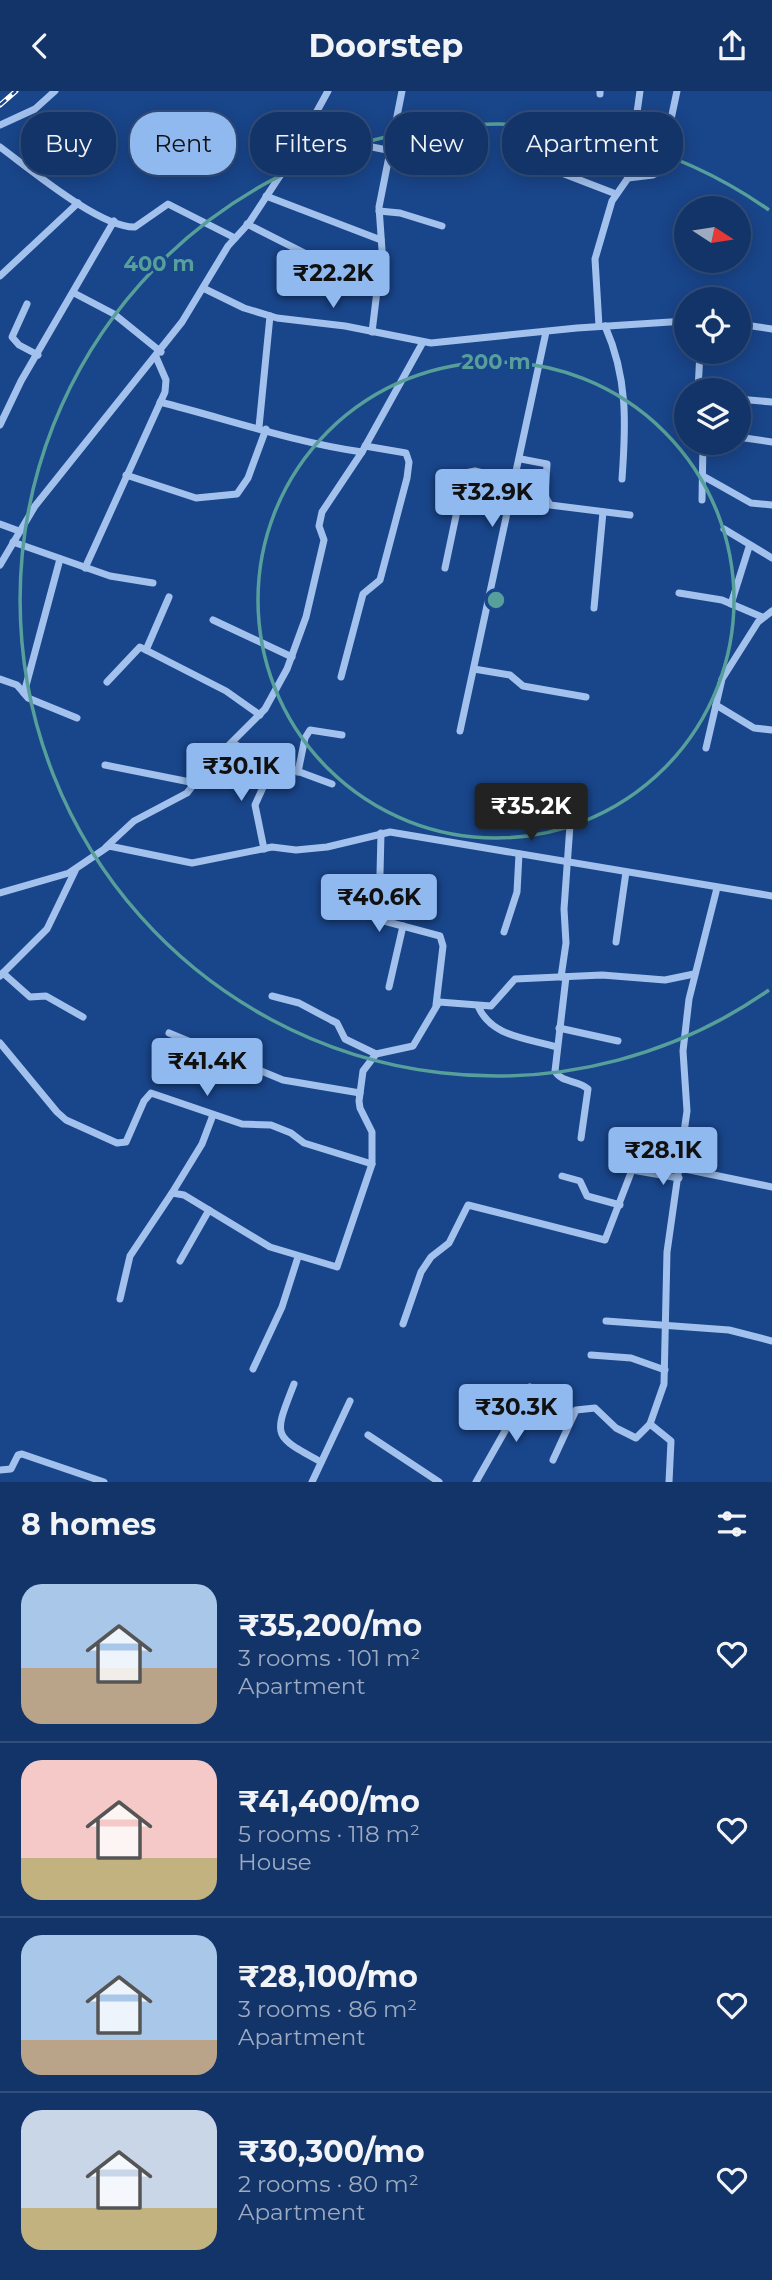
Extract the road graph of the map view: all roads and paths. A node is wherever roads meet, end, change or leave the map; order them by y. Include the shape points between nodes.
1 (55, 91) edge
2 (328, 91) edge
3 (402, 91) edge
4 (640, 91) edge
5 (677, 91) edge
6 (316, 112) edge
7 (398, 112) edge
8 (637, 112) edge
9 (0, 125) edge
10 (0, 147) edge
11 (280, 175) edge
12 (387, 175) edge
13 (567, 175) edge
14 (628, 175) edge
15 (628, 178) junction
16 (616, 194) junction
17 (266, 196) junction
18 (78, 203) junction
19 (379, 211) junction
20 (114, 221) junction
21 (247, 225) junction
22 (442, 226) dead end
23 (235, 238) junction
24 (381, 240) junction
25 (0, 276) edge
26 (378, 281) junction
27 (203, 288) junction
28 (74, 293) junction
29 (27, 303) dead end
30 (270, 316) junction
31 (674, 322) edge
32 (602, 326) junction
33 (751, 326) edge
34 (772, 329) edge
35 (546, 331) junction
36 (372, 332) junction
37 (423, 342) junction
38 (158, 354) junction
39 (38, 355) junction
40 (751, 400) edge
41 (160, 402) junction
42 (772, 402) edge
43 (0, 425) edge
44 (262, 428) junction
45 (751, 439) edge
46 (772, 442) edge
47 (363, 449) junction
48 (703, 455) edge
49 (521, 459) junction
50 (126, 475) junction
51 (703, 476) junction
52 (622, 479) dead end
53 (516, 481) junction
54 (702, 500) dead end
55 (772, 505) edge
56 (603, 512) junction
57 (630, 515) dead end
58 (0, 524) edge
59 (724, 529) dead end
60 (19, 531) junction
61 (13, 541) junction
62 (749, 547) junction
63 (772, 558) edge
64 (60, 559) junction
65 (0, 565) edge
66 (85, 568) junction
67 (445, 568) dead end
68 (153, 583) dead end
69 (678, 593) dead end
70 (169, 597) dead end
71 (731, 604) junction
72 (594, 608) dead end
73 (772, 611) edge
74 (762, 617) junction
75 (213, 620) dead end
76 (146, 650) junction
77 (292, 657) junction
78 (474, 669) junction
79 (341, 677) dead end
80 (0, 679) edge
81 (107, 682) dead end
82 (24, 693) junction
83 (586, 697) dead end
84 (716, 705) junction
85 (260, 715) junction
86 (77, 718) dead end
87 (772, 730) edge
88 (460, 731) dead end
89 (342, 735) dead end
90 (232, 743) junction
91 (706, 748) dead end
92 (274, 763) junction
93 (105, 765) dead end
94 (298, 772) junction
95 (195, 783) junction
96 (332, 784) dead end
97 (538, 787) dead end
98 (382, 833) junction
99 (106, 847) junction
100 (264, 849) junction
101 (519, 854) junction
102 (569, 864) junction
103 (75, 870) junction
104 (626, 872) junction
105 (718, 888) junction
106 (0, 893) edge
107 (772, 896) edge
108 (403, 926) junction
109 (504, 932) dead end
110 (617, 941) dead end
111 (694, 974) junction
112 (1, 975) edge
113 (563, 977) junction
114 (389, 986) dead end
115 (272, 996) dead end
116 (436, 1005) junction
117 (478, 1006) junction
118 (83, 1017) dead end
119 (559, 1028) junction
120 (169, 1033) dead end
121 (618, 1041) dead end
122 (0, 1043) edge
123 (557, 1047) junction
124 (376, 1054) junction
125 (360, 1093) junction
126 (213, 1115) junction
127 (581, 1138) dead end
128 (372, 1164) junction
129 (680, 1168) junction
130 (562, 1177) dead end
131 (679, 1178) junction
132 (772, 1187) edge
133 (172, 1193) junction
134 (620, 1205) junction
135 (209, 1210) junction
136 (298, 1257) junction
137 (180, 1261) dead end
138 (120, 1299) dead end
139 (606, 1321) dead end
140 (403, 1324) dead end
141 (666, 1328) junction
142 (772, 1341) edge
143 (591, 1355) dead end
144 (253, 1369) dead end
145 (665, 1370) junction
146 (294, 1384) dead end
147 (530, 1387) dead end
148 (350, 1401) dead end
149 (650, 1424) junction
150 (368, 1435) dead end
151 (553, 1460) dead end
152 (321, 1462) junction
153 (0, 1470) edge
154 (104, 1482) edge
155 (312, 1482) edge
156 (439, 1482) edge
157 (476, 1482) edge
158 (669, 1482) edge

1 - 9 street via 35,109
2 - 6 street
3 - 7 street
4 - 8 street
5 - 15 street via 660,171
10 - 18 street
11 - 17 street
12 - 19 street
13 - 16 street
14 - 15 street
15 - 16 street
16 - 32 street via 595,259
17 - 21 street
17 - 24 street
18 - 20 street
18 - 25 street
19 - 22 street
19 - 24 street
20 - 23 street via 135,227 168,204
20 - 28 street
21 - 23 street
21 - 26 street via 324,263
23 - 27 street
24 - 26 street
26 - 36 street
27 - 30 street
27 - 38 street
28 - 38 street via 114,314
28 - 39 street
29 - 39 street via 12,337
30 - 36 street
30 - 44 street
31 - 32 street
32 - 35 street
32 - 52 street via 613,344 626,406
33 - 34 street
35 - 37 street
35 - 49 street
36 - 37 street
37 - 47 street
38 - 41 street via 166,380
38 - 60 street
39 - 43 street
40 - 42 street
41 - 44 street
41 - 50 street
44 - 47 street via 308,445
44 - 50 street via 248,478 237,494 196,498
45 - 46 street
47 - 77 street via 322,512 319,526 324,540
47 - 79 street via 406,453 408,470 380,580 363,594
48 - 51 street
49 - 53 street
49 - 56 street via 547,464 545,496 550,505
50 - 66 street
51 - 54 street
51 - 55 street via 751,503
53 - 67 street via 475,471 465,473
53 - 78 street
56 - 57 street
56 - 72 street
58 - 60 street
59 - 62 street
60 - 61 street
61 - 64 street
61 - 65 street
62 - 63 street
62 - 71 street
64 - 66 street
64 - 82 street
66 - 68 street
69 - 71 street
70 - 76 street
71 - 74 street
73 - 74 street
74 - 84 street via 722,679
75 - 77 street
76 - 81 street via 136,648
76 - 85 street via 226,691
77 - 85 street
78 - 83 street via 510,675 523,687
78 - 88 street
80 - 82 street
82 - 86 street
84 - 87 street via 754,728
84 - 91 street
85 - 90 street
89 - 94 street via 310,730
90 - 92 street
90 - 95 street
92 - 94 street
92 - 100 street via 255,804
93 - 95 street
94 - 96 street
95 - 99 street via 177,799 134,821
97 - 102 street via 562,789 572,797
98 - 100 street via 341,844
98 - 101 street via 407,832
98 - 108 street via 379,915
99 - 100 street via 191,863
99 - 103 street
101 - 102 street
101 - 109 street via 517,892
102 - 104 street
102 - 113 street
103 - 106 street
103 - 112 street via 47,929
104 - 105 street
104 - 110 street
105 - 107 street
105 - 111 street
108 - 114 street
108 - 116 street via 436,933 442,941
111 - 113 street via 666,980
111 - 129 street via 683,1051 687,1111
112 - 118 street via 30,997 46,996
113 - 117 street via 515,979 495,1003
113 - 119 street
115 - 124 street via 299,1003 331,1020 345,1039
116 - 117 street via 443,1001
116 - 124 street via 413,1046
117 - 123 street via 485,1021 497,1030
119 - 121 street
119 - 123 street
120 - 125 street via 283,1080
122 - 126 street via 66,1120 122,1144 151,1093
123 - 127 street via 556,1075 588,1089
124 - 125 street via 363,1072
125 - 128 street via 360,1108 372,1132
126 - 128 street via 242,1124 271,1125 304,1143
126 - 133 street via 202,1144
128 - 136 street via 340,1263 332,1267
129 - 131 street
129 - 132 street
130 - 134 street via 580,1181 587,1196
131 - 134 street via 632,1170
131 - 141 street via 667,1252
133 - 135 street
133 - 138 street via 130,1256
134 - 140 street via 605,1240 468,1205 449,1243 421,1272
135 - 136 street via 259,1241
135 - 137 street
136 - 144 street via 282,1307
139 - 141 street
141 - 142 street via 729,1330
141 - 145 street
143 - 145 street via 631,1358
145 - 149 street via 661,1398
146 - 152 street via 279,1433 284,1441
147 - 157 street
148 - 152 street
149 - 151 street via 636,1437 616,1428 595,1408 576,1410
149 - 158 street via 671,1441
150 - 156 street
152 - 155 street
153 - 154 street via 10,1469 22,1454

